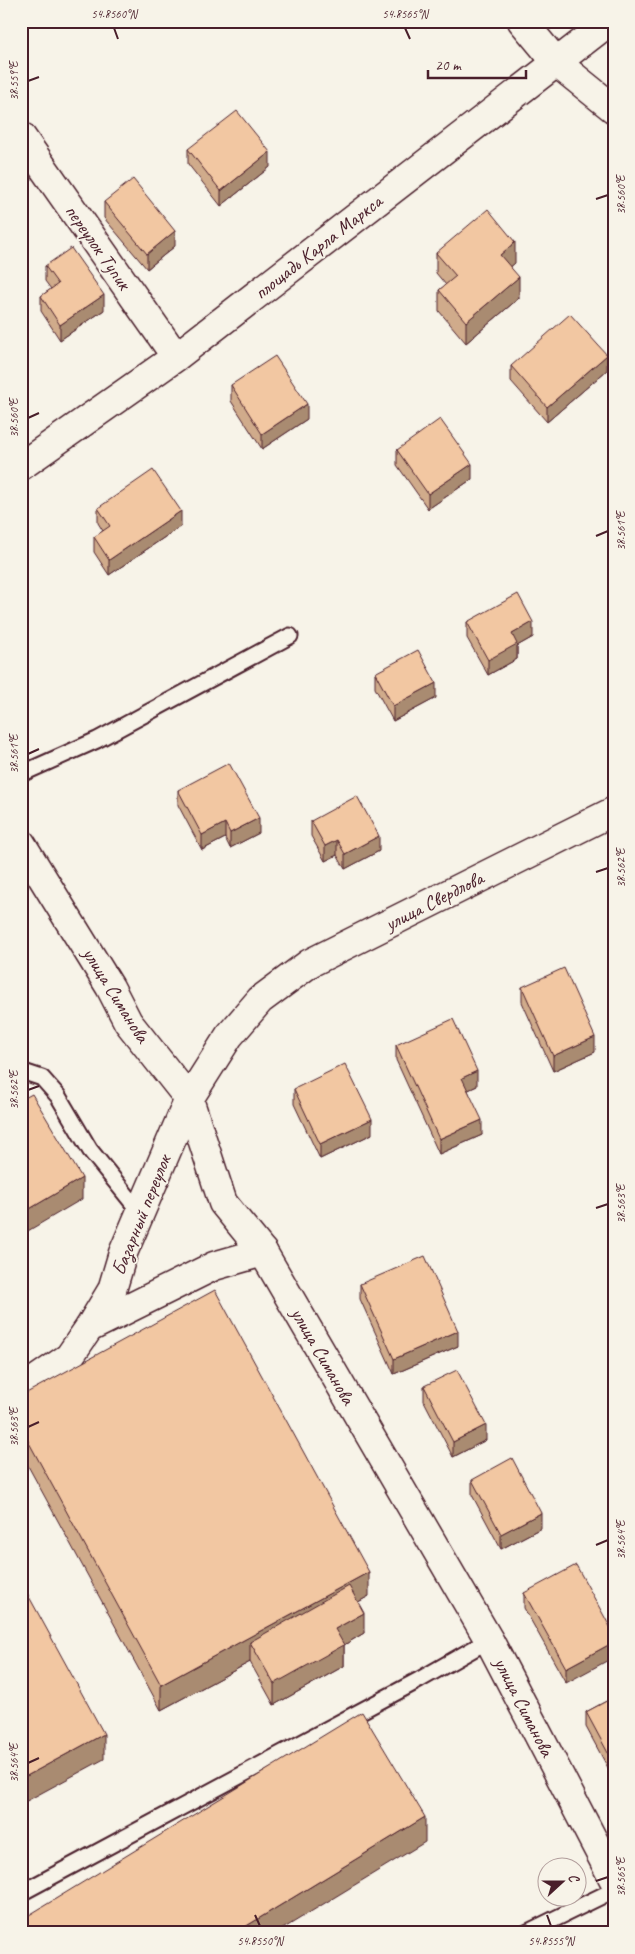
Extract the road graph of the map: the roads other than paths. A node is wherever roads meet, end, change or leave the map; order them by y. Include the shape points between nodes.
1 (522, 21) edge
2 (610, 21) edge
3 (557, 63) junction
4 (614, 109) edge
5 (21, 136) edge
6 (176, 357) junction
7 (21, 466) edge
8 (290, 636) dead end
9 (21, 774) edge
10 (614, 811) edge
11 (21, 843) edge
12 (21, 1071) edge
13 (189, 1099) junction
14 (140, 1212) junction
15 (263, 1252) junction
16 (90, 1328) junction
17 (21, 1390) edge
18 (489, 1640) junction
19 (614, 1880) edge
20 (614, 1890) edge
21 (21, 1893) edge
22 (526, 1933) edge

1 - 3 main road
2 - 3 main road, площадь Карла Маркса
3 - 4 main road
3 - 6 main road, площадь Карла Маркса
5 - 6 main road, переулок Тупик
6 - 7 main road, площадь Карла Маркса
8 - 9 lane via 97,740
10 - 13 main road, улица Свердлова via 310,963 260,1000 229,1036
11 - 13 main road, улица Симанова via 110,987 128,1022
12 - 14 lane via 42,1078 58,1096 90,1150
13 - 14 main road, Базарный переулок
13 - 15 main road, улица Симанова via 223,1203
14 - 16 main road, Базарный переулок via 112,1290
15 - 16 main road, Базарный переулок via 214,1266
15 - 18 main road, улица Симанова
16 - 17 main road, Базарный переулок via 69,1356
18 - 19 main road, улица Симанова
18 - 21 lane
20 - 22 lane

